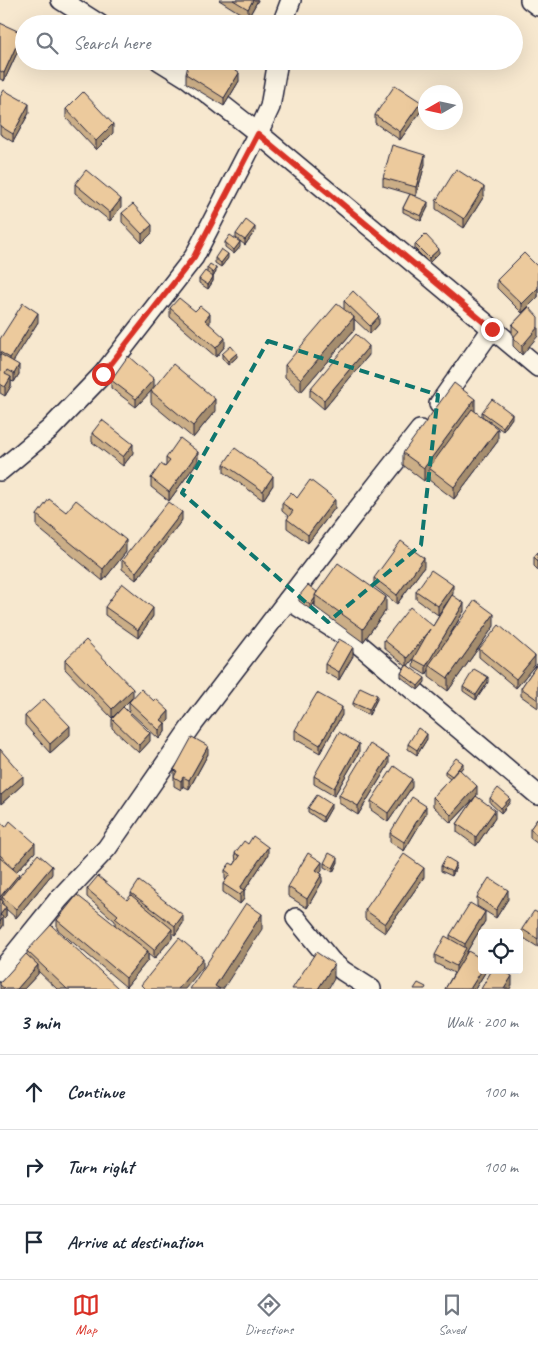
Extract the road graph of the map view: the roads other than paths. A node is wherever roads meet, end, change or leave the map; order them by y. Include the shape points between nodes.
1 (61, 0) edge
2 (291, 0) edge
3 (530, 0) edge
4 (538, 6) edge
5 (85, 15) edge
6 (285, 15) edge
7 (174, 70) edge
8 (276, 70) edge
9 (258, 134) junction
10 (492, 329) junction
11 (538, 367) edge
12 (0, 471) edge
13 (288, 600) junction
14 (538, 795) edge
15 (296, 918) dead end
16 (0, 972) edge
17 (371, 989) edge

1 - 5 street
2 - 6 street
3 - 4 street
7 - 9 street
8 - 9 street via 270,108
9 - 10 street
9 - 12 street via 194,257 150,315 103,374 50,429
10 - 11 street
10 - 13 street via 426,424
13 - 14 street via 361,646
13 - 16 street via 193,724 107,848 59,899
15 - 17 street via 331,961

